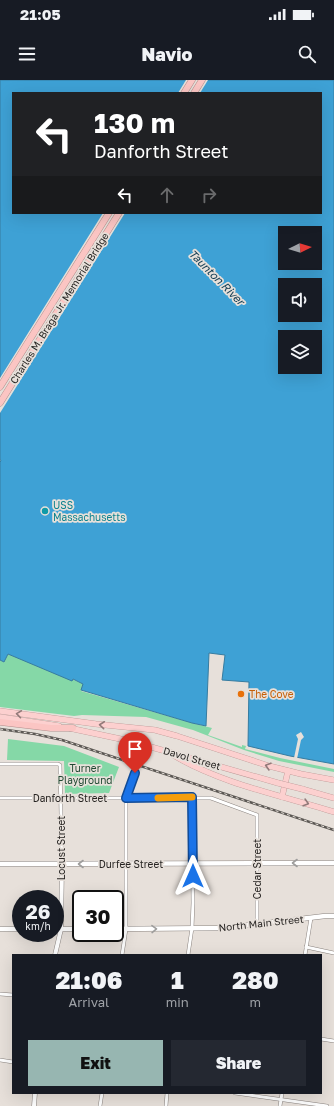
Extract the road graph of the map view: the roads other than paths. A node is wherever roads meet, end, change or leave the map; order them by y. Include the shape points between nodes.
1 (192, 80) edge
2 (202, 80) edge
3 (185, 92) edge
4 (195, 92) edge
5 (108, 214) edge
6 (118, 214) edge
7 (0, 388) edge
8 (0, 403) edge
9 (0, 711) edge
10 (0, 717) edge
11 (0, 722) edge
12 (73, 728) junction
13 (166, 750) junction
14 (0, 764) edge
15 (288, 771) junction
16 (135, 773) dead end
17 (334, 780) edge
18 (192, 797) junction
19 (282, 797) junction
20 (0, 798) edge
21 (61, 798) junction
22 (126, 798) junction
23 (334, 798) edge
24 (334, 812) edge
25 (257, 814) joint
26 (193, 863) junction
27 (257, 863) junction
28 (334, 863) edge
29 (0, 864) edge
30 (62, 864) junction
31 (127, 864) junction
32 (62, 890) edge
33 (334, 916) edge
34 (311, 918) junction
35 (257, 924) junction
36 (192, 928) junction
37 (0, 929) edge
38 (12, 929) edge
39 (126, 929) junction
40 (58, 942) edge
41 (306, 947) junction
42 (334, 953) edge
43 (55, 954) edge
44 (122, 954) edge
45 (188, 954) edge
46 (305, 954) edge
47 (0, 994) edge
48 (12, 995) edge
49 (322, 1039) edge
50 (334, 1041) edge
51 (0, 1060) edge
52 (12, 1062) edge
53 (35, 1094) edge
54 (102, 1094) edge
55 (168, 1094) edge
56 (242, 1094) edge
57 (282, 1094) edge
58 (281, 1100) junction
59 (34, 1106) edge
60 (100, 1106) edge
61 (166, 1106) edge
62 (280, 1106) edge
63 (327, 1106) edge

1 - 3 highway
2 - 4 highway
5 - 7 highway, Charles M. Braga Jr. Memorial Bridge
6 - 8 highway, Charles M. Braga Jr. Memorial Bridge
15 -> 9 highway, Davol Street via 163,732
10 - 12 highway, Davol Street
11 - 12 highway
12 - 13 highway, Davol Street
13 - 19 highway via 189,764 229,782
13 - 23 highway, Davol Street, bridge
14 - 21 street, Locust Street via 61,765
15 - 17 highway, Davol Street
15 - 19 highway
16 - 22 street
18 - 22 street, Danforth Street
18 - 25 street, Danforth Street via 211,798
18 - 26 street
19 -> 24 highway
20 - 21 street, Danforth Street
21 - 22 street, Danforth Street
21 - 30 street, Locust Street
22 - 31 street
25 - 27 street, Cedar Street
26 - 27 main road, Durfee Street
26 - 31 main road, Durfee Street
26 - 36 street
28 -> 27 main road, Durfee Street
27 - 35 street, Cedar Street
29 - 30 main road, Durfee Street
31 -> 30 main road, Durfee Street
30 - 32 street, Locust Street
31 - 39 street
33 - 34 main road, North Main Street
34 - 35 main road, North Main Street
34 - 41 street
35 - 36 main road, North Main Street
39 -> 36 main road, North Main Street
36 - 45 street
37 - 38 main road
39 - 44 street
40 - 43 street, Locust Street
41 - 42 street
41 - 46 street
47 - 48 street
49 - 50 street
51 - 52 street
53 - 59 street
54 - 60 street
55 - 61 street
56 - 58 street
57 - 58 street
58 - 62 street
58 - 63 street

